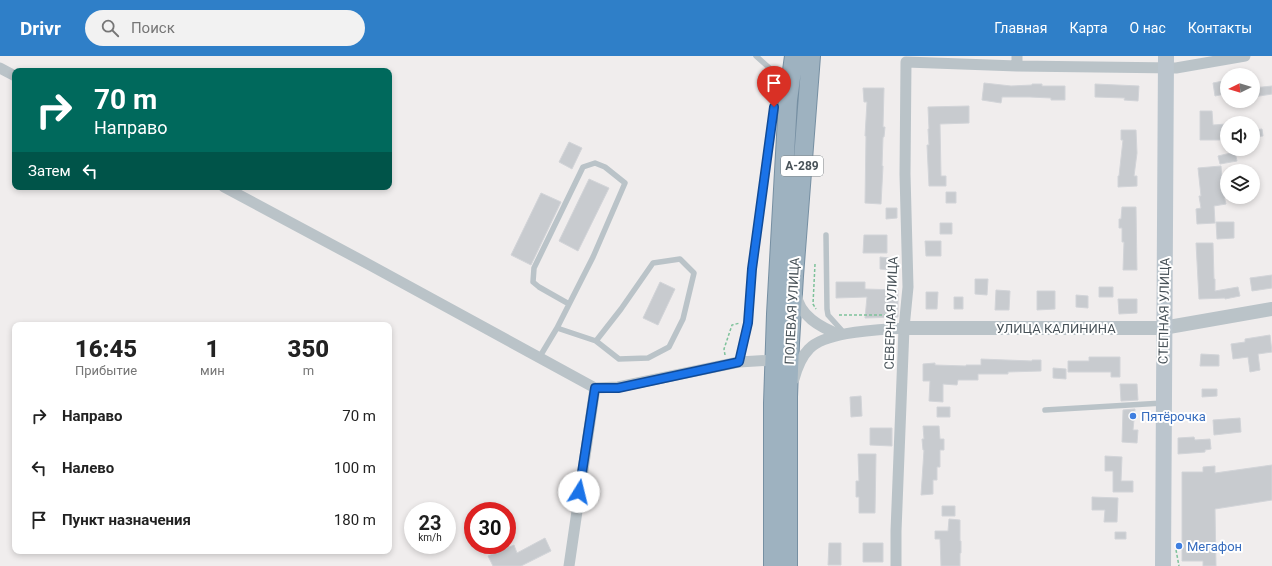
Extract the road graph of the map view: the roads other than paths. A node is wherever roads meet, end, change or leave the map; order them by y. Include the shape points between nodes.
1 (756, 56) edge
2 (794, 56) edge
3 (811, 56) edge
4 (1245, 56) edge
5 (904, 59) edge
6 (1017, 61) edge
7 (1166, 62) edge
8 (0, 68) edge
9 (12, 74) edge
10 (230, 190) edge
11 (826, 235) dead end
12 (794, 276) junction
13 (569, 304) junction
14 (1272, 309) edge
15 (905, 321) junction
16 (557, 328) junction
17 (1163, 328) junction
18 (842, 334) junction
19 (596, 341) junction
20 (539, 358) junction
21 (774, 360) junction
22 (739, 362) junction
23 (595, 388) junction
24 (788, 397) junction
25 (1163, 403) junction
26 (1045, 410) dead end
27 (566, 564) edge
28 (773, 566) edge
29 (788, 566) edge
30 (896, 566) edge
31 (1163, 566) edge

1 - 22 lane via 774,72 776,92 752,269 748,323
2 - 21 highway, ПОЛЕВАЯ УЛИЦА / А-289 via 788,100
3 - 12 highway, ПОЛЕВАЯ УЛИЦА / А-289
4 - 7 street via 1176,68
5 - 6 street
5 - 15 street, СЕВЕРНАЯ УЛИЦА via 908,287
6 - 7 street
7 - 17 main road, СТЕПНАЯ УЛИЦА
8 - 9 street
10 - 20 street
11 - 18 lane via 827,309 828,315
12 - 18 street, А-289 via 797,300 804,312 813,322
12 - 24 highway, ПОЛЕВАЯ УЛИЦА / А-289
13 - 13 lane via 533,282 534,268 583,167 595,163 625,182
13 - 16 lane
14 - 17 street, УЛИЦА КАЛИНИНА
15 - 17 street, УЛИЦА КАЛИНИНА
15 - 18 street, УЛИЦА КАЛИНИНА
15 - 30 street, СЕВЕРНАЯ УЛИЦА
16 - 19 lane
16 - 20 lane
17 - 25 main road, СТЕПНАЯ УЛИЦА
18 - 24 street, А-289 via 820,341 809,348 798,366
19 - 19 lane via 619,359 648,358 669,347 683,319 694,273 680,259 653,263
20 - 23 street
21 - 22 street
21 - 28 highway, ПОЛЕВАЯ УЛИЦА / А-289
22 - 23 street via 618,388
23 - 27 street
24 - 29 highway, ПОЛЕВАЯ УЛИЦА / А-289
25 - 26 lane
25 - 31 main road, СТЕПНАЯ УЛИЦА

